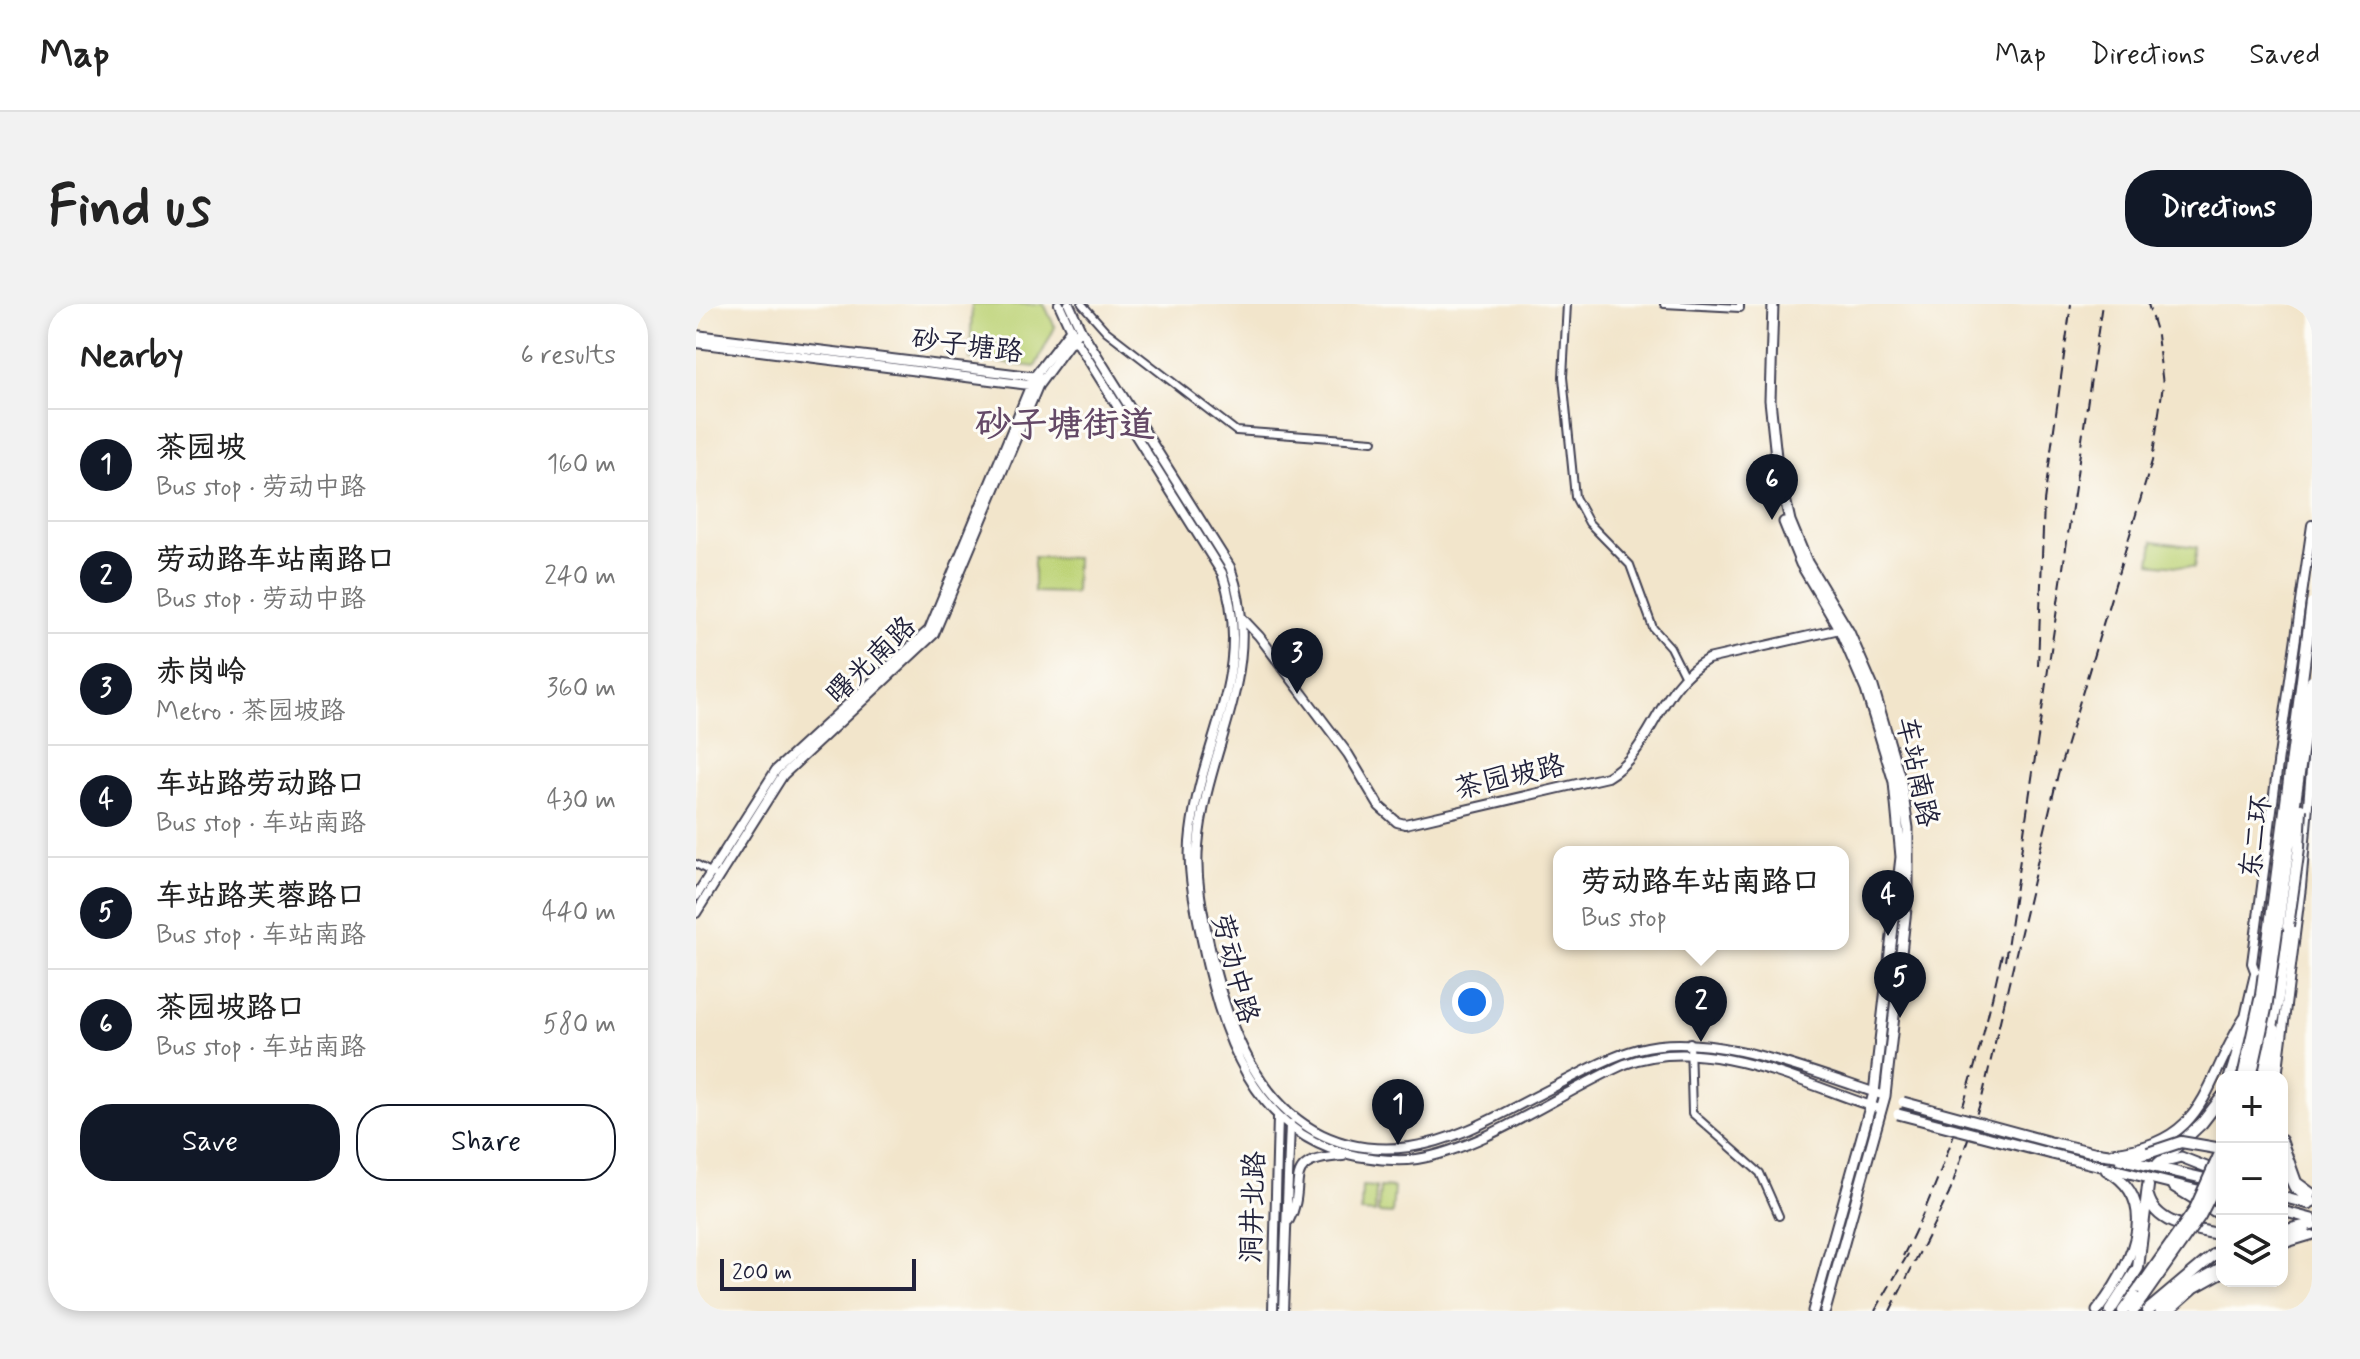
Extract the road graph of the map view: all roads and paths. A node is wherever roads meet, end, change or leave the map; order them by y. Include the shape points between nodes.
1 (1059, 304) edge
2 (1069, 304) edge
3 (1082, 304) edge
4 (1567, 304) edge
5 (1664, 304) edge
6 (1740, 304) edge
7 (1770, 304) edge
8 (1076, 330) junction
9 (696, 335) edge
10 (696, 343) edge
11 (1036, 381) junction
12 (1373, 441) dead end
13 (2312, 525) edge
14 (2312, 603) edge
15 (1232, 605) junction
16 (1243, 620) junction
17 (1843, 629) junction
18 (1684, 675) junction
19 (2312, 681) edge
20 (2312, 758) edge
21 (2308, 772) edge
22 (2310, 790) edge
23 (696, 864) edge
24 (716, 875) junction
25 (696, 896) edge
26 (696, 913) edge
27 (2266, 938) junction
28 (2255, 971) junction
29 (2277, 1004) junction
30 (2244, 1019) junction
31 (1691, 1047) junction
32 (2232, 1071) edge
33 (2244, 1071) edge
34 (2252, 1071) edge
35 (2262, 1071) edge
36 (2271, 1071) edge
37 (2278, 1071) edge
38 (1874, 1093) junction
39 (1885, 1096) junction
40 (1279, 1104) junction
41 (2216, 1104) edge
42 (1870, 1106) junction
43 (1881, 1109) junction
44 (1290, 1115) junction
45 (1278, 1118) junction
46 (1290, 1127) junction
47 (2283, 1143) edge
48 (2216, 1148) edge
49 (2098, 1153) junction
50 (1353, 1155) junction
51 (2216, 1162) edge
52 (2158, 1164) joint
53 (2099, 1166) junction
54 (2216, 1171) edge
55 (2288, 1174) edge
56 (2165, 1181) junction
57 (2216, 1182) edge
58 (2216, 1184) edge
59 (2216, 1194) edge
60 (2288, 1197) edge
61 (2312, 1199) edge
62 (2288, 1214) edge
63 (2220, 1215) edge
64 (1779, 1216) dead end
65 (1287, 1224) junction
66 (2312, 1224) edge
67 (2288, 1230) edge
68 (2216, 1233) edge
69 (2312, 1235) edge
70 (2288, 1238) edge
71 (2288, 1240) edge
72 (2216, 1253) edge
73 (2216, 1273) edge
74 (2216, 1274) edge
75 (1273, 1311) edge
76 (1283, 1311) edge
77 (1813, 1311) edge
78 (1825, 1311) edge
79 (2097, 1311) edge
80 (2110, 1311) edge
81 (2123, 1311) edge
82 (2133, 1311) edge
83 (2147, 1311) edge
84 (2160, 1311) edge
85 (2169, 1311) edge

1 - 8 main road, 劳动中路
2 - 8 main road, 劳动中路
3 - 12 street via 1118,341 1236,431
4 - 18 street via 1563,377 1575,497 1589,523 1630,565 1653,628
5 - 6 street
7 - 17 main road, 车站南路 via 1765,399 1778,496 1801,564
8 - 11 main road, 曙光南路
8 - 15 main road, 劳动中路 via 1222,573
8 - 16 main road, 劳动中路 via 1230,567
9 - 11 main road, 砂子塘路
10 - 11 main road, 砂子塘路
11 - 24 main road, 曙光南路 via 929,630 776,770
13 - 28 main road, bridge
14 - 27 highway, 东二环, bridge
15 - 16 main road, 茶园坡路
15 - 45 main road, 劳动中路 via 1232,675 1193,818 1189,872 1220,1018 1243,1068
16 - 18 main road, 茶园坡路 via 1348,754 1379,806 1405,824 1607,777 1629,761
16 - 40 main road, 劳动中路 via 1240,675 1201,819 1197,873 1223,1003 1253,1072
17 - 18 main road, 茶园坡路 via 1708,659
17 - 38 main road, 车站南路 via 1888,758 1900,830 1900,890
17 - 39 main road, 车站南路 via 1873,687 1895,756 1908,828 1908,891
19 - 21 highway, 东二环, bridge
20 - 21 main road
21 - 22 main road
21 - 29 highway, bridge
21 - 34 highway, 东二环, bridge
22 - 37 main road
23 - 24 street
24 - 25 main road, 曙光南路
24 - 26 main road, 曙光南路
27 - 28 highway, bridge
27 - 33 highway, 东二环, bridge via 2261,995
28 - 30 highway
29 - 35 highway
29 - 36 main road
30 - 32 highway
30 - 49 main road via 2198,1111 2165,1137 2129,1151
31 - 38 main road, 劳动中路 via 1730,1049
31 - 42 main road, 劳动中路
31 - 44 main road, 劳动中路 via 1651,1046 1620,1055 1465,1132 1423,1145 1357,1145 1326,1136
31 - 50 main road, 劳动中路 via 1625,1064 1451,1150 1401,1161
31 - 64 street via 1692,1113 1760,1173
38 - 39 main road, 劳动中路
38 - 42 main road, 车站南路
39 - 43 main road, 车站南路
39 - 49 main road, 劳动中路, bridge
40 - 44 main road, 劳动中路
40 - 45 main road, 洞井北路
41 - 52 highway
42 - 43 main road, 劳动中路
42 - 77 main road, 车站南路
43 - 53 main road, 劳动中路, bridge
43 - 78 main road, 车站南路
44 - 46 main road, 洞井北路
45 - 46 main road, 劳动中路
45 - 75 main road, 洞井北路
46 - 50 main road, 劳动中路
46 - 65 main road, 洞井北路
47 - 61 main road via 2291,1171
48 - 49 highway, bridge via 2181,1142 2127,1157
49 - 57 main road, 劳动中路
50 - 65 main road via 1315,1159 1302,1169
51 - 81 highway, bridge via 2194,1211
52 - 54 main road via 2181,1157
53 - 56 main road, 劳动中路
53 - 79 main road via 2129,1187 2136,1212 2125,1272
55 - 61 main road via 2302,1196
56 - 59 main road, 劳动中路
56 - 63 main road, bridge
58 - 82 highway, bridge via 2191,1230
60 - 61 main road
62 - 66 main road
65 - 76 main road, 洞井北路
66 - 67 highway
66 - 70 main road
68 - 80 highway via 2159,1215 2149,1201 2148,1186 2138,1268
69 - 71 main road
72 - 83 highway
73 - 84 main road via 2189,1286
74 - 85 main road

